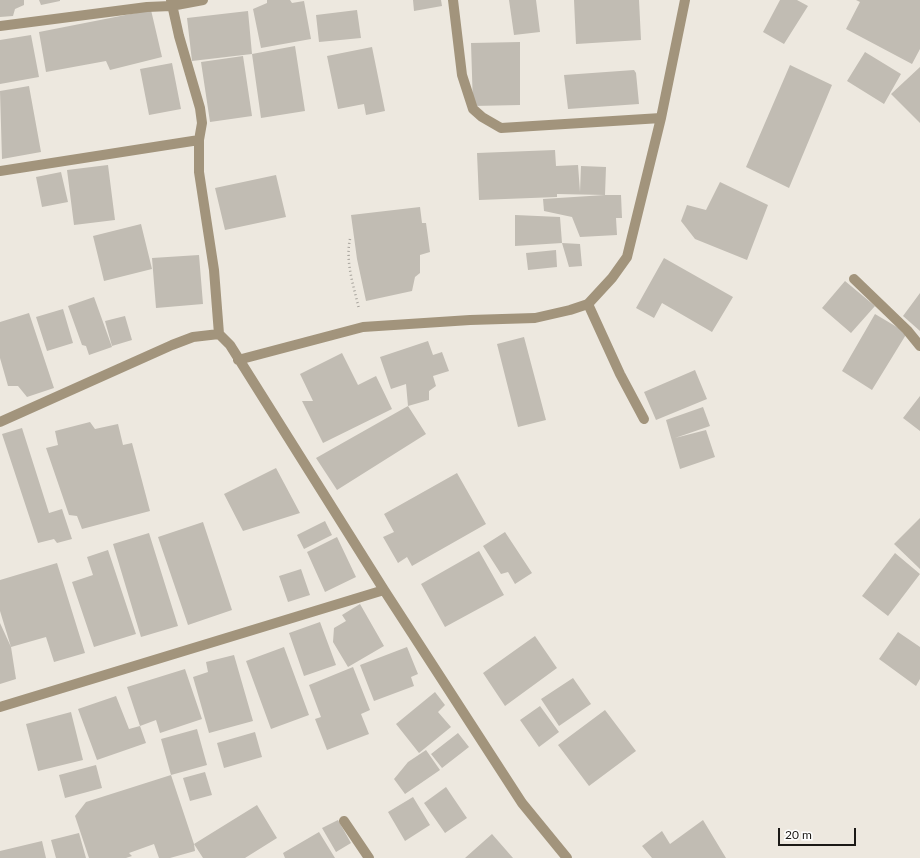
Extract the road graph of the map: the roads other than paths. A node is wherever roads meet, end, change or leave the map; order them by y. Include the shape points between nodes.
1 (203, 0) edge
2 (453, 0) edge
3 (685, 0) edge
4 (171, 3) edge
5 (0, 26) edge
6 (661, 118) junction
7 (199, 140) junction
8 (0, 172) edge
9 (854, 279) dead end
10 (588, 304) junction
11 (220, 334) junction
12 (920, 346) edge
13 (238, 360) junction
14 (644, 418) dead end
15 (0, 422) edge
16 (384, 590) junction
17 (0, 707) edge
18 (344, 820) dead end
19 (369, 858) edge
20 (567, 858) edge

1 - 4 street
2 - 6 street via 462,75 473,108 482,117 501,128
3 - 6 street
4 - 5 street
4 - 7 street via 200,108 202,123
6 - 10 street via 627,257
7 - 8 street
7 - 11 street via 199,172 214,270
9 - 12 street
10 - 13 street via 535,318 363,327
10 - 14 street via 620,374
11 - 13 street
11 - 15 street via 193,337 172,345
13 - 16 street
16 - 17 street
16 - 20 street via 522,803
18 - 19 street

